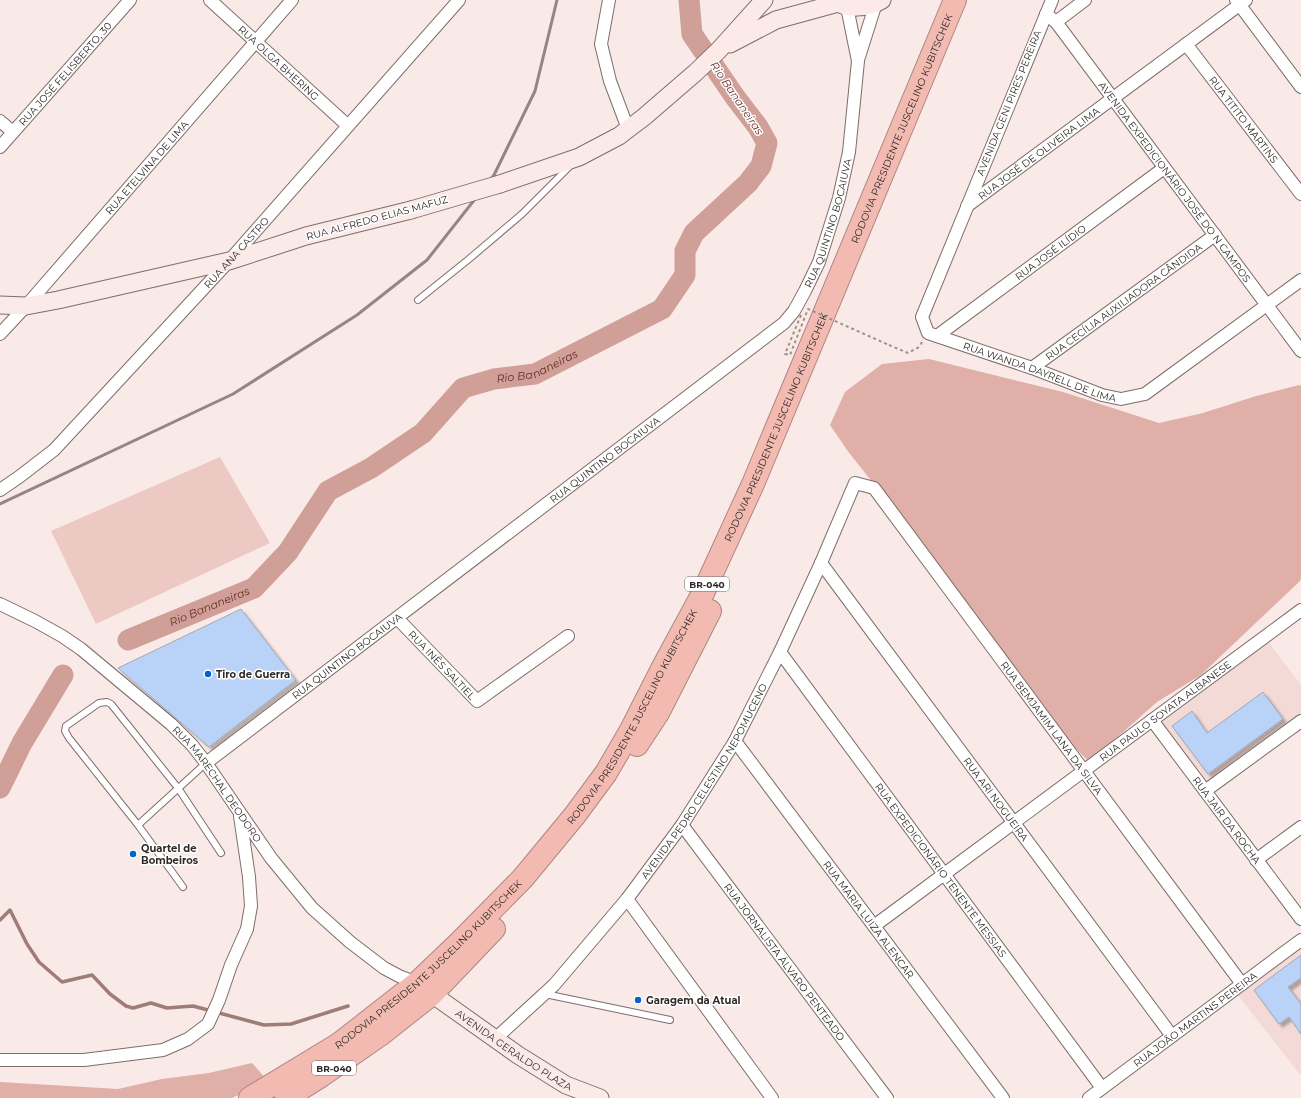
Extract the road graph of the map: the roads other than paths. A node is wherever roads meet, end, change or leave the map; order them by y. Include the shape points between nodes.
1 (130, 0) edge
2 (210, 0) edge
3 (292, 0) edge
4 (459, 0) edge
5 (609, 0) edge
6 (764, 0) edge
7 (955, 0) edge
8 (969, 0) edge
9 (1052, 0) edge
10 (1086, 0) edge
11 (879, 2) edge
12 (1240, 2) edge
13 (839, 3) edge
14 (1046, 14) junction
15 (1056, 22) junction
16 (256, 41) junction
17 (1186, 44) junction
18 (719, 50) junction
19 (858, 61) junction
20 (1301, 87) edge
21 (1113, 98) junction
22 (0, 121) edge
23 (347, 125) junction
24 (628, 129) junction
25 (13, 132) junction
26 (0, 147) edge
27 (579, 157) junction
28 (1164, 168) junction
29 (1301, 194) edge
30 (967, 206) junction
31 (1215, 235) junction
32 (229, 260) junction
33 (1301, 280) edge
34 (418, 300) dead end
35 (0, 305) edge
36 (1267, 305) junction
37 (26, 306) junction
38 (0, 334) edge
39 (932, 335) junction
40 (1301, 351) edge
41 (1032, 368) junction
42 (855, 483) joint
43 (0, 490) edge
44 (821, 563) junction
45 (0, 604) edge
46 (1301, 610) edge
47 (397, 618) junction
48 (568, 636) dead end
49 (780, 652) junction
50 (1152, 720) junction
51 (1301, 721) edge
52 (734, 741) junction
53 (206, 763) junction
54 (1084, 771) junction
55 (178, 788) junction
56 (1205, 792) junction
57 (240, 813) junction
58 (1014, 823) junction
59 (138, 825) junction
60 (682, 825) junction
61 (1301, 827) edge
62 (221, 853) dead end
63 (1256, 860) junction
64 (944, 874) junction
65 (183, 887) dead end
66 (626, 899) junction
67 (1301, 920) edge
68 (874, 926) junction
69 (1301, 940) edge
70 (1242, 984) junction
71 (424, 988) junction
72 (544, 994) junction
73 (670, 1020) dead end
74 (1172, 1036) junction
75 (495, 1039) junction
76 (0, 1060) edge
77 (1102, 1088) junction
78 (250, 1098) edge
79 (286, 1098) edge
80 (600, 1098) edge
81 (772, 1098) edge
82 (887, 1098) edge
83 (1003, 1098) edge
84 (1089, 1098) edge

1 - 25 street, RUA JOSÉ FELISBERTO, 30
2 - 16 street, RUA OLGA BHERING
3 - 16 street, RUA ETELVINA DE LIMA
4 - 23 street, RUA ANA CASTRO
5 - 24 street via 601,44 610,81
6 - 18 street, RUA ALFREDO ELIAS MAFUZ
7 - 71 highway, RODOVIA PRESIDENTE JUSCELINO KUBITSCHEK / BR-040 via 753,484 703,593 631,730 606,773 575,815 523,878 460,942
8 - 71 highway, RODOVIA PRESIDENTE JUSCELINO KUBITSCHEK / BR-040 via 725,581 658,713 573,835 534,884 488,936
9 - 14 street, AVENIDA GENI PIRES PEREIRA
10 - 15 street
11 - 13 street, RUA ALFREDO ELIAS MAFUZ via 862,8
11 - 19 street, RUA QUINTINO BOCAIUVA
12 - 17 street, RUA JOSÉ DE OLIVEIRA LIMA
12 - 20 street
13 - 18 street, RUA ALFREDO ELIAS MAFUZ via 776,20
13 - 19 street, RUA QUINTINO BOCAIUVA
14 - 15 street, AVENIDA EXPEDICIONÁRIO JOSÉ DO N CAMPOS
14 - 30 street, AVENIDA GENI PIRES PEREIRA
15 - 21 street, AVENIDA EXPEDICIONÁRIO JOSÉ DO N CAMPOS
16 - 23 street, RUA OLGA BHERING
16 - 37 street, RUA ETELVINA DE LIMA
17 - 21 street, RUA JOSÉ DE OLIVEIRA LIMA
17 - 29 street, RUA TITITO MARTINS
18 - 24 street, RUA ALFREDO ELIAS MAFUZ
19 - 47 street, RUA QUINTINO BOCAIUVA via 849,152 839,198 819,262 792,314 784,323
21 - 28 street, AVENIDA EXPEDICIONÁRIO JOSÉ DO N CAMPOS
21 - 30 street, RUA JOSÉ DE OLIVEIRA LIMA
22 - 25 street
23 - 32 street, RUA ANA CASTRO
24 - 27 street, RUA ALFREDO ELIAS MAFUZ via 620,136
25 - 26 street, RUA JOSÉ FELISBERTO, 30
27 - 32 street, RUA ALFREDO ELIAS MAFUZ, bridge via 500,184 306,236
27 - 34 lane via 522,214
28 - 31 street, AVENIDA EXPEDICIONÁRIO JOSÉ DO N CAMPOS
28 - 39 street, RUA JOSÉ ILÍDIO
30 - 39 street, AVENIDA GENI PIRES PEREIRA via 922,317
31 - 36 street, AVENIDA EXPEDICIONÁRIO JOSÉ DO N CAMPOS
31 - 41 street, RUA CECÍLIA AUXILIADORA CÂNDIDA
32 - 37 street, RUA ALFREDO ELIAS MAFUZ
32 - 43 street, RUA ANA CASTRO via 54,450
33 - 36 street, RUA WANDA DAYRELL DE LIMA
35 - 37 street, RUA ALFREDO ELIAS MAFUZ
36 - 40 street, AVENIDA EXPEDICIONÁRIO JOSÉ DO N CAMPOS
36 - 41 street, RUA WANDA DAYRELL DE LIMA via 1145,394 1121,399 1102,395
37 - 38 street, RUA ETELVINA DE LIMA
39 - 41 street, RUA WANDA DAYRELL DE LIMA
42 - 44 street, AVENIDA PEDRO CELESTINO NEPOMUCENO
42 - 54 street, RUA BEMJAMIM LANA DA SILVA via 874,488
44 - 49 street, AVENIDA PEDRO CELESTINO NEPOMUCENO
44 - 58 street, RUA ARI NOGUEIRA
45 - 53 street, RUA MARECHAL DEODORO via 35,621 81,649 171,724
46 - 50 street, RUA PAULO SOYATA ALBANESE
47 - 48 street, RUA INÊS SALTIEL via 477,701
47 - 53 street, RUA QUINTINO BOCAIUVA
49 - 52 street, AVENIDA PEDRO CELESTINO NEPOMUCENO
49 - 64 street, RUA EXPEDICIONÁRIO TENENTE MESSIAS
50 - 54 street, RUA PAULO SOYATA ALBANESE
50 - 56 street, RUA JAIR DA ROCHA
51 - 56 street
52 - 60 street, AVENIDA PEDRO CELESTINO NEPOMUCENO
52 - 68 street, RUA MARIA LUIZA ALENCAR
53 - 55 lane
53 - 57 street, RUA MARECHAL DEODORO
54 - 58 street, RUA PAULO SOYATA ALBANESE
54 - 70 street, RUA BEMJAMIM LANA DA SILVA
55 - 59 lane
55 - 59 lane via 111,704 99,703 66,726 65,731 69,738
55 - 62 lane
56 - 63 street, RUA JAIR DA ROCHA
57 - 71 street, RUA MARECHAL DEODORO via 271,858 312,908 384,968
57 - 76 street via 251,906 247,929 208,1024 188,1039 162,1050 84,1060
58 - 64 street, RUA PAULO SOYATA ALBANESE
58 - 74 street, RUA ARI NOGUEIRA
59 - 65 lane
60 - 66 street, AVENIDA PEDRO CELESTINO NEPOMUCENO
60 - 82 street, RUA JORNALISTA ÁLVARO PENTEADO
61 - 63 street
63 - 67 street, RUA JAIR DA ROCHA
64 - 68 street, RUA PAULO SOYATA ALBANESE
64 - 77 street, RUA EXPEDICIONÁRIO TENENTE MESSIAS
66 - 72 street, AVENIDA PEDRO CELESTINO NEPOMUCENO
66 - 81 street
68 - 83 street, RUA MARIA LUIZA ALENCAR
69 - 70 street, RUA JOÃO MARTINS PEREIRA
70 - 74 street, RUA JOÃO MARTINS PEREIRA
71 - 75 street, AVENIDA GERALDO PLAZA
71 - 78 highway, RODOVIA PRESIDENTE JUSCELINO KUBITSCHEK / BR-040
71 - 79 highway, RODOVIA PRESIDENTE JUSCELINO KUBITSCHEK / BR-040 via 380,1035
72 - 73 lane
72 - 75 street, AVENIDA PEDRO CELESTINO NEPOMUCENO
74 - 77 street, RUA JOÃO MARTINS PEREIRA
75 - 80 street, AVENIDA GERALDO PLAZA via 566,1086
77 - 84 street, RUA JOÃO MARTINS PEREIRA

